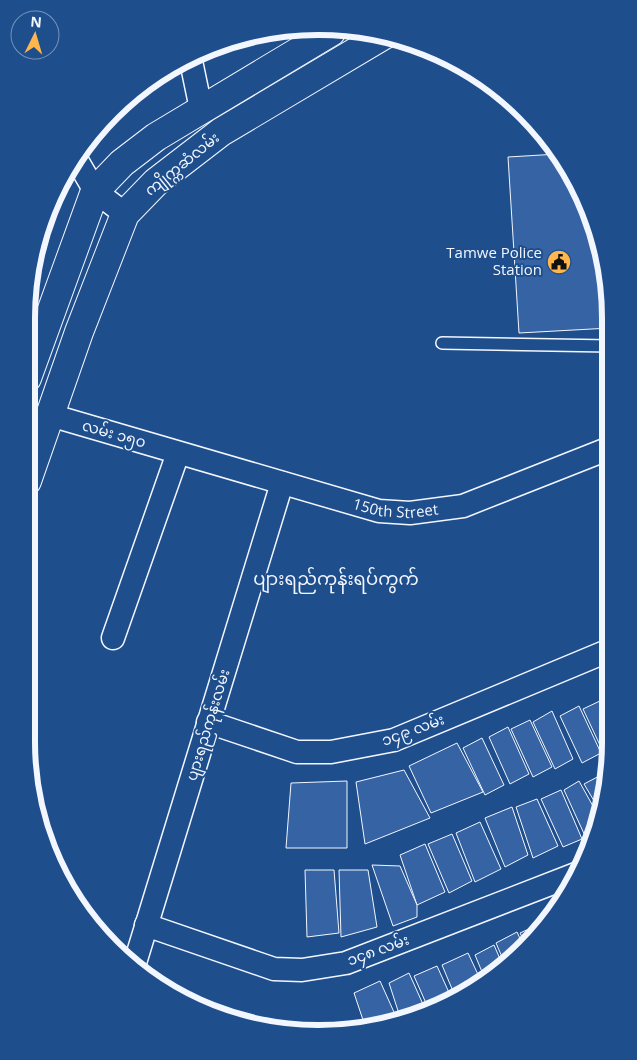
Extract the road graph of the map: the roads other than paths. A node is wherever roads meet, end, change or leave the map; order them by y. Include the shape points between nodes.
1 (325, 35) edge
2 (375, 40) edge
3 (192, 65) edge
4 (201, 110) junction
5 (80, 166) edge
6 (95, 191) junction
7 (125, 214) junction
8 (442, 343) dead end
9 (602, 346) edge
10 (35, 355) edge
11 (50, 415) junction
12 (602, 451) edge
13 (178, 453) junction
14 (35, 458) edge
15 (282, 483) junction
16 (113, 638) dead end
17 (602, 653) edge
18 (208, 722) junction
19 (567, 877) edge
20 (146, 925) junction
21 (136, 958) edge

1 - 4 main road, ကျိုက္ကဆံလမ်း
2 - 7 main road, ကျိုက္ကဆံလမ်း via 221,132 156,182
3 - 4 street
4 - 6 main road, ကျိုက္ကဆံလမ်း via 122,162
5 - 6 street
6 - 7 street
6 - 10 main road, ကျိုက္ကဆံလမ်း
7 - 11 main road, ကျိုက္ကဆံလမ်း
8 - 9 lane
11 - 13 street, လမ်း ၁၅၀
11 - 14 main road, ကျိုက္ကဆံလမ်း
12 - 15 street, 150th Street via 463,506 410,512 379,511
13 - 15 street, 150th Street
13 - 16 street
15 - 18 street, ပျားရည်ကုန်းလမ်း
17 - 18 street, ၁၄၉ လမ်း via 394,740 331,752 297,752
18 - 20 street, ပျားရည်ကုန်းလမ်း
19 - 20 street, ၁၄၈ လမ်း via 346,963 302,970 274,969
20 - 21 street, ပျားရည်ကုန်းလမ်း

